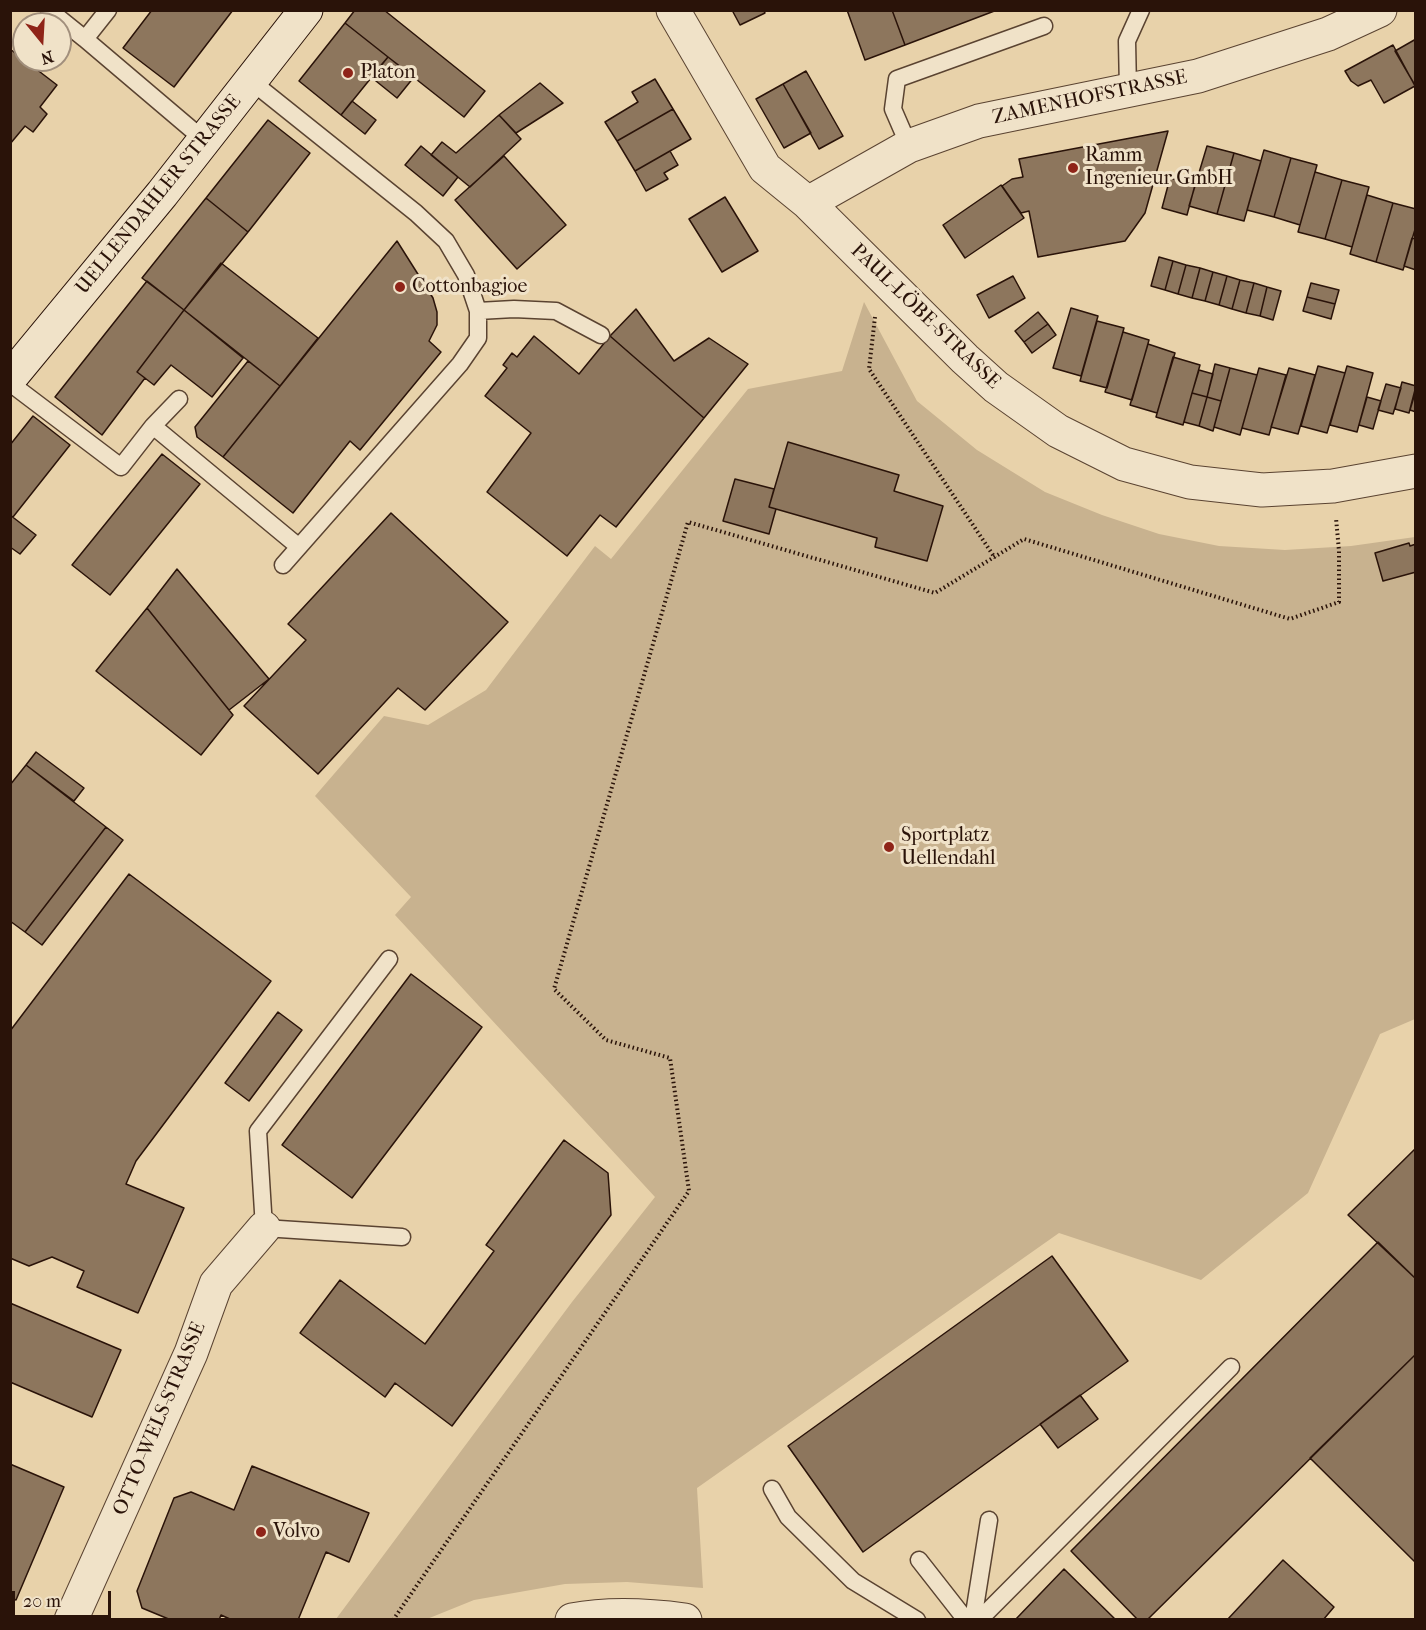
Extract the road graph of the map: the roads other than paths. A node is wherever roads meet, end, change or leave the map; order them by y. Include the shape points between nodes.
1 (48, 10) edge
2 (108, 10) edge
3 (306, 10) edge
4 (673, 10) edge
5 (1141, 10) edge
6 (1380, 10) edge
7 (1044, 26) dead end
8 (85, 39) junction
9 (251, 81) junction
10 (1128, 90) junction
11 (204, 140) junction
12 (909, 146) junction
13 (808, 203) junction
14 (478, 311) junction
15 (601, 335) dead end
16 (13, 369) edge
17 (179, 399) dead end
18 (153, 426) junction
19 (1416, 471) edge
20 (299, 547) junction
21 (283, 565) dead end
22 (389, 959) dead end
23 (264, 1228) junction
24 (402, 1237) dead end
25 (1231, 1367) dead end
26 (772, 1489) dead end
27 (989, 1520) dead end
28 (919, 1560) dead end
29 (71, 1620) edge
30 (572, 1620) edge
31 (685, 1620) edge
32 (917, 1620) edge
33 (966, 1620) edge
34 (973, 1620) edge
35 (979, 1620) edge

1 - 8 lane
2 - 8 lane
3 - 9 street, UELLENDAHLER STRASSE
4 - 13 street, PAUL-LÖBE-STRASSE via 765,168
5 - 10 lane via 1127,40
6 - 10 street, ZAMENHOFSTRASSE via 1328,34 1198,76
7 - 12 lane via 897,79 894,109
8 - 11 lane
9 - 11 street, UELLENDAHLER STRASSE
9 - 14 lane via 416,213 446,242 466,275
10 - 12 street, ZAMENHOFSTRASSE via 979,121
11 - 16 street, UELLENDAHLER STRASSE
12 - 13 street, ZAMENHOFSTRASSE
13 - 19 street, PAUL-LÖBE-STRASSE via 996,387 1058,431 1124,464 1190,482 1262,490 1333,486
14 - 15 lane via 556,311
14 - 20 lane via 478,338 460,364
16 - 18 lane via 121,467
17 - 18 lane
18 - 20 lane
20 - 21 lane
22 - 23 lane via 258,1131
23 - 24 lane
23 - 29 street, OTTO-WELS-STRASSE via 216,1284 191,1353
25 - 35 lane
26 - 32 lane via 788,1517 853,1581
27 - 34 lane
28 - 33 lane
30 - 31 street via 649,1615

